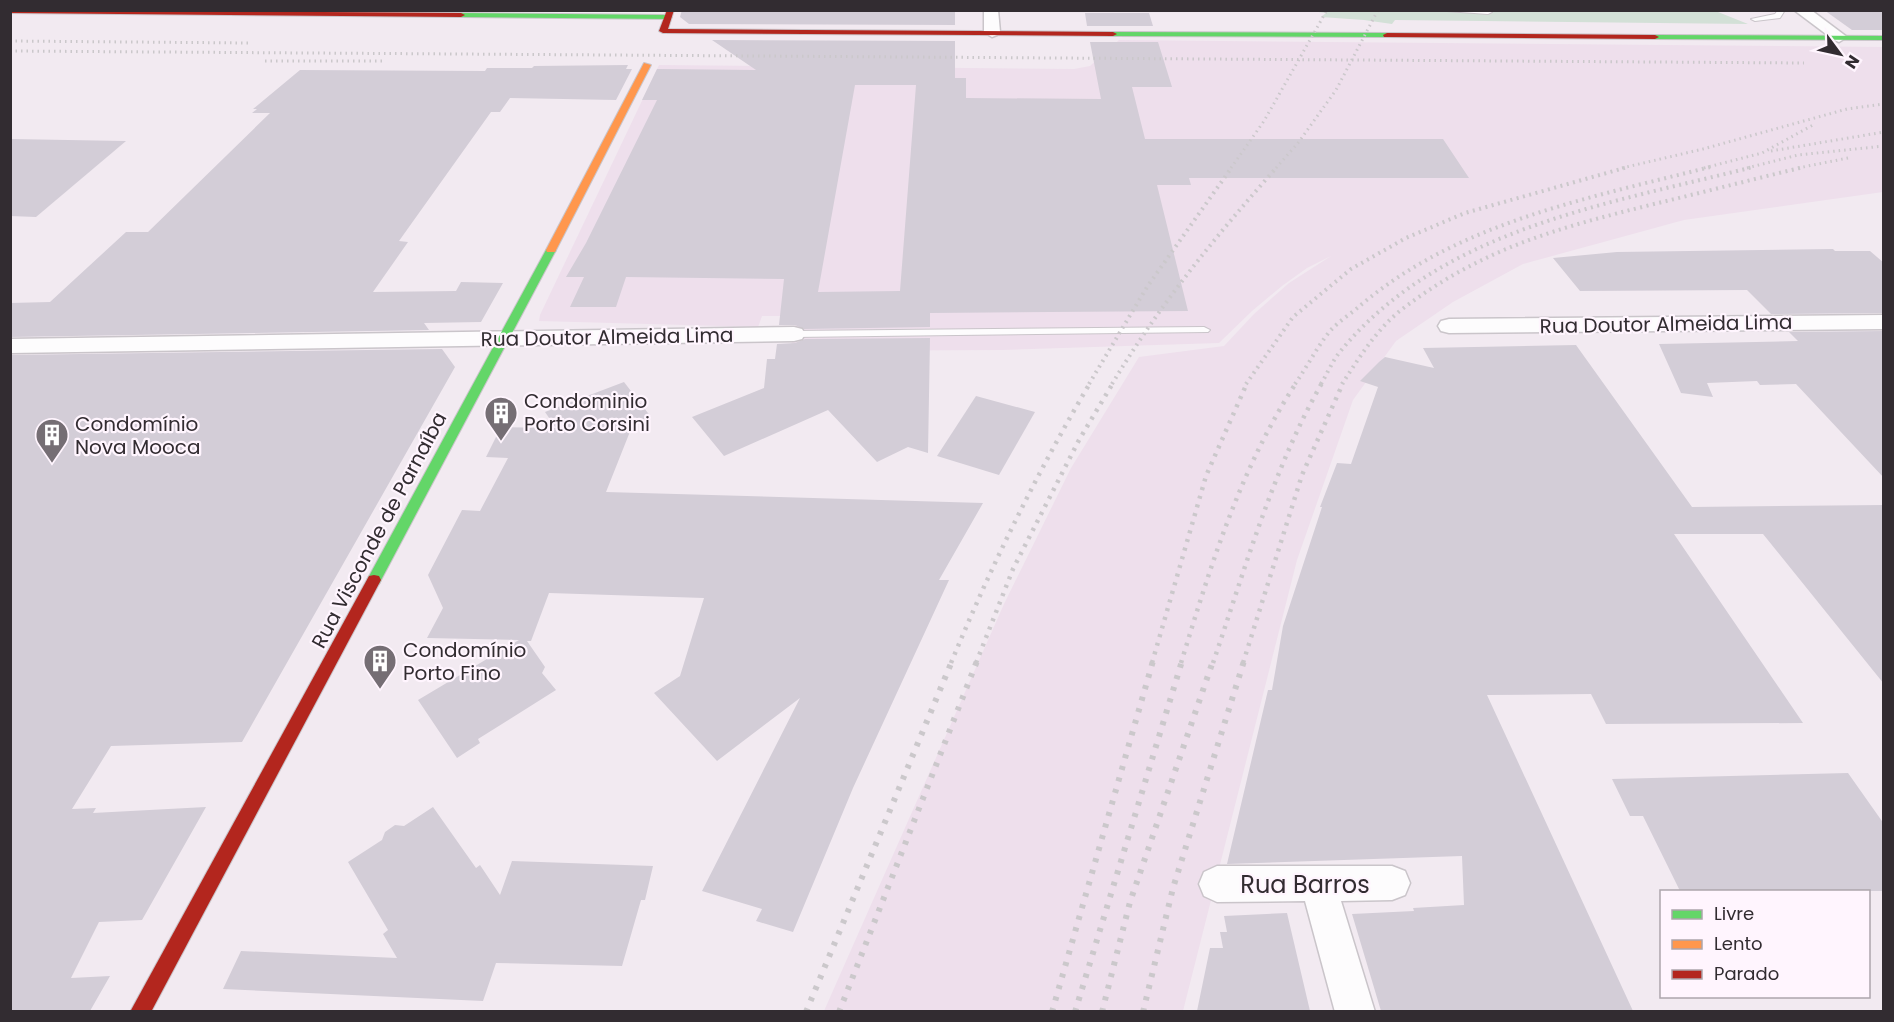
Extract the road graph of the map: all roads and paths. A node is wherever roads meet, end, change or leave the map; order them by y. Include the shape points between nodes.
1 (991, 10) edge
2 (1436, 10) edge
3 (1782, 10) edge
4 (1801, 10) edge
5 (10, 11) edge
6 (1488, 12) dead end
7 (670, 14) edge
8 (1755, 19) dead end
9 (992, 32) junction
10 (1839, 37) junction
11 (1884, 38) edge
12 (648, 65) dead end
13 (1884, 322) edge
14 (1449, 326) dead end
15 (1204, 330) dead end
16 (794, 334) joint
17 (504, 339) junction
18 (10, 346) edge
19 (1392, 883) dead end
20 (1217, 884) dead end
21 (1318, 884) junction
22 (140, 1011) edge
23 (1355, 1011) edge

1 - 9 street
2 - 6 lane
3 - 8 lane via 1777,16
4 - 10 street
5 - 7 street
7 - 9 street via 663,31
9 - 10 street via 1287,29
10 - 11 street
12 - 17 street, Rua Visconde de Parnaíba
13 - 14 street, Rua Doutor Almeida Lima
15 - 16 lane, Rua Doutor Almeida Lima
16 - 17 street, Rua Doutor Almeida Lima
17 - 18 street, Rua Doutor Almeida Lima
17 - 22 street, Rua Visconde de Parnaíba
19 - 21 street, Rua Barros
20 - 21 street, Rua Barros
21 - 23 street

